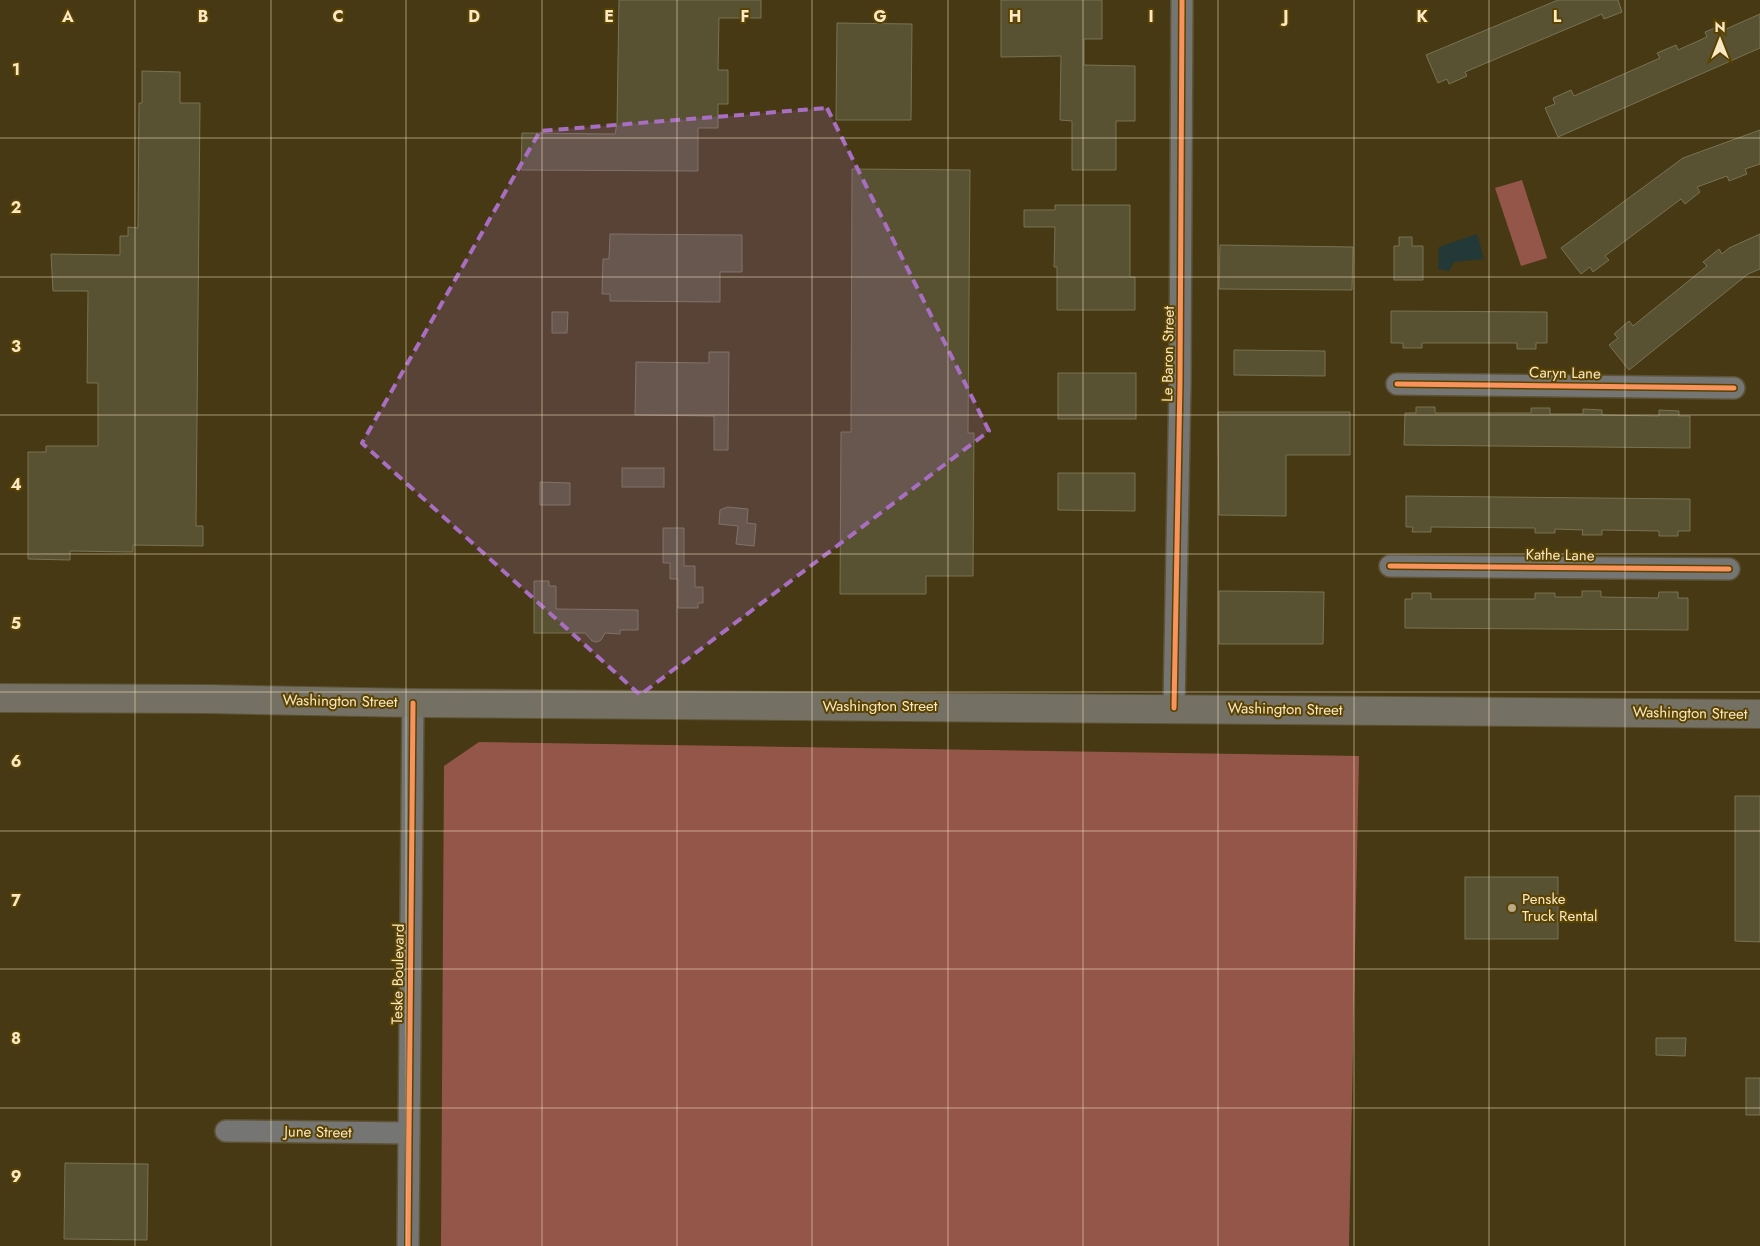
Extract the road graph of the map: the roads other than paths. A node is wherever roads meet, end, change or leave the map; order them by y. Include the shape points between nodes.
1 (1182, 0) edge
2 (1396, 384) dead end
3 (1734, 388) dead end
4 (1390, 566) dead end
5 (1729, 569) dead end
6 (0, 698) edge
7 (413, 702) junction
8 (1174, 708) junction
9 (1760, 714) edge
10 (226, 1131) dead end
11 (409, 1133) junction
12 (408, 1246) edge

1 - 8 street, Le Baron Street
2 - 3 street, Caryn Lane
4 - 5 street, Kathe Lane
6 - 7 main road, Washington Street
7 - 8 main road, Washington Street
7 - 11 street, Teske Boulevard
8 - 9 main road, Washington Street
10 - 11 street, June Street
11 - 12 street, Teske Boulevard

